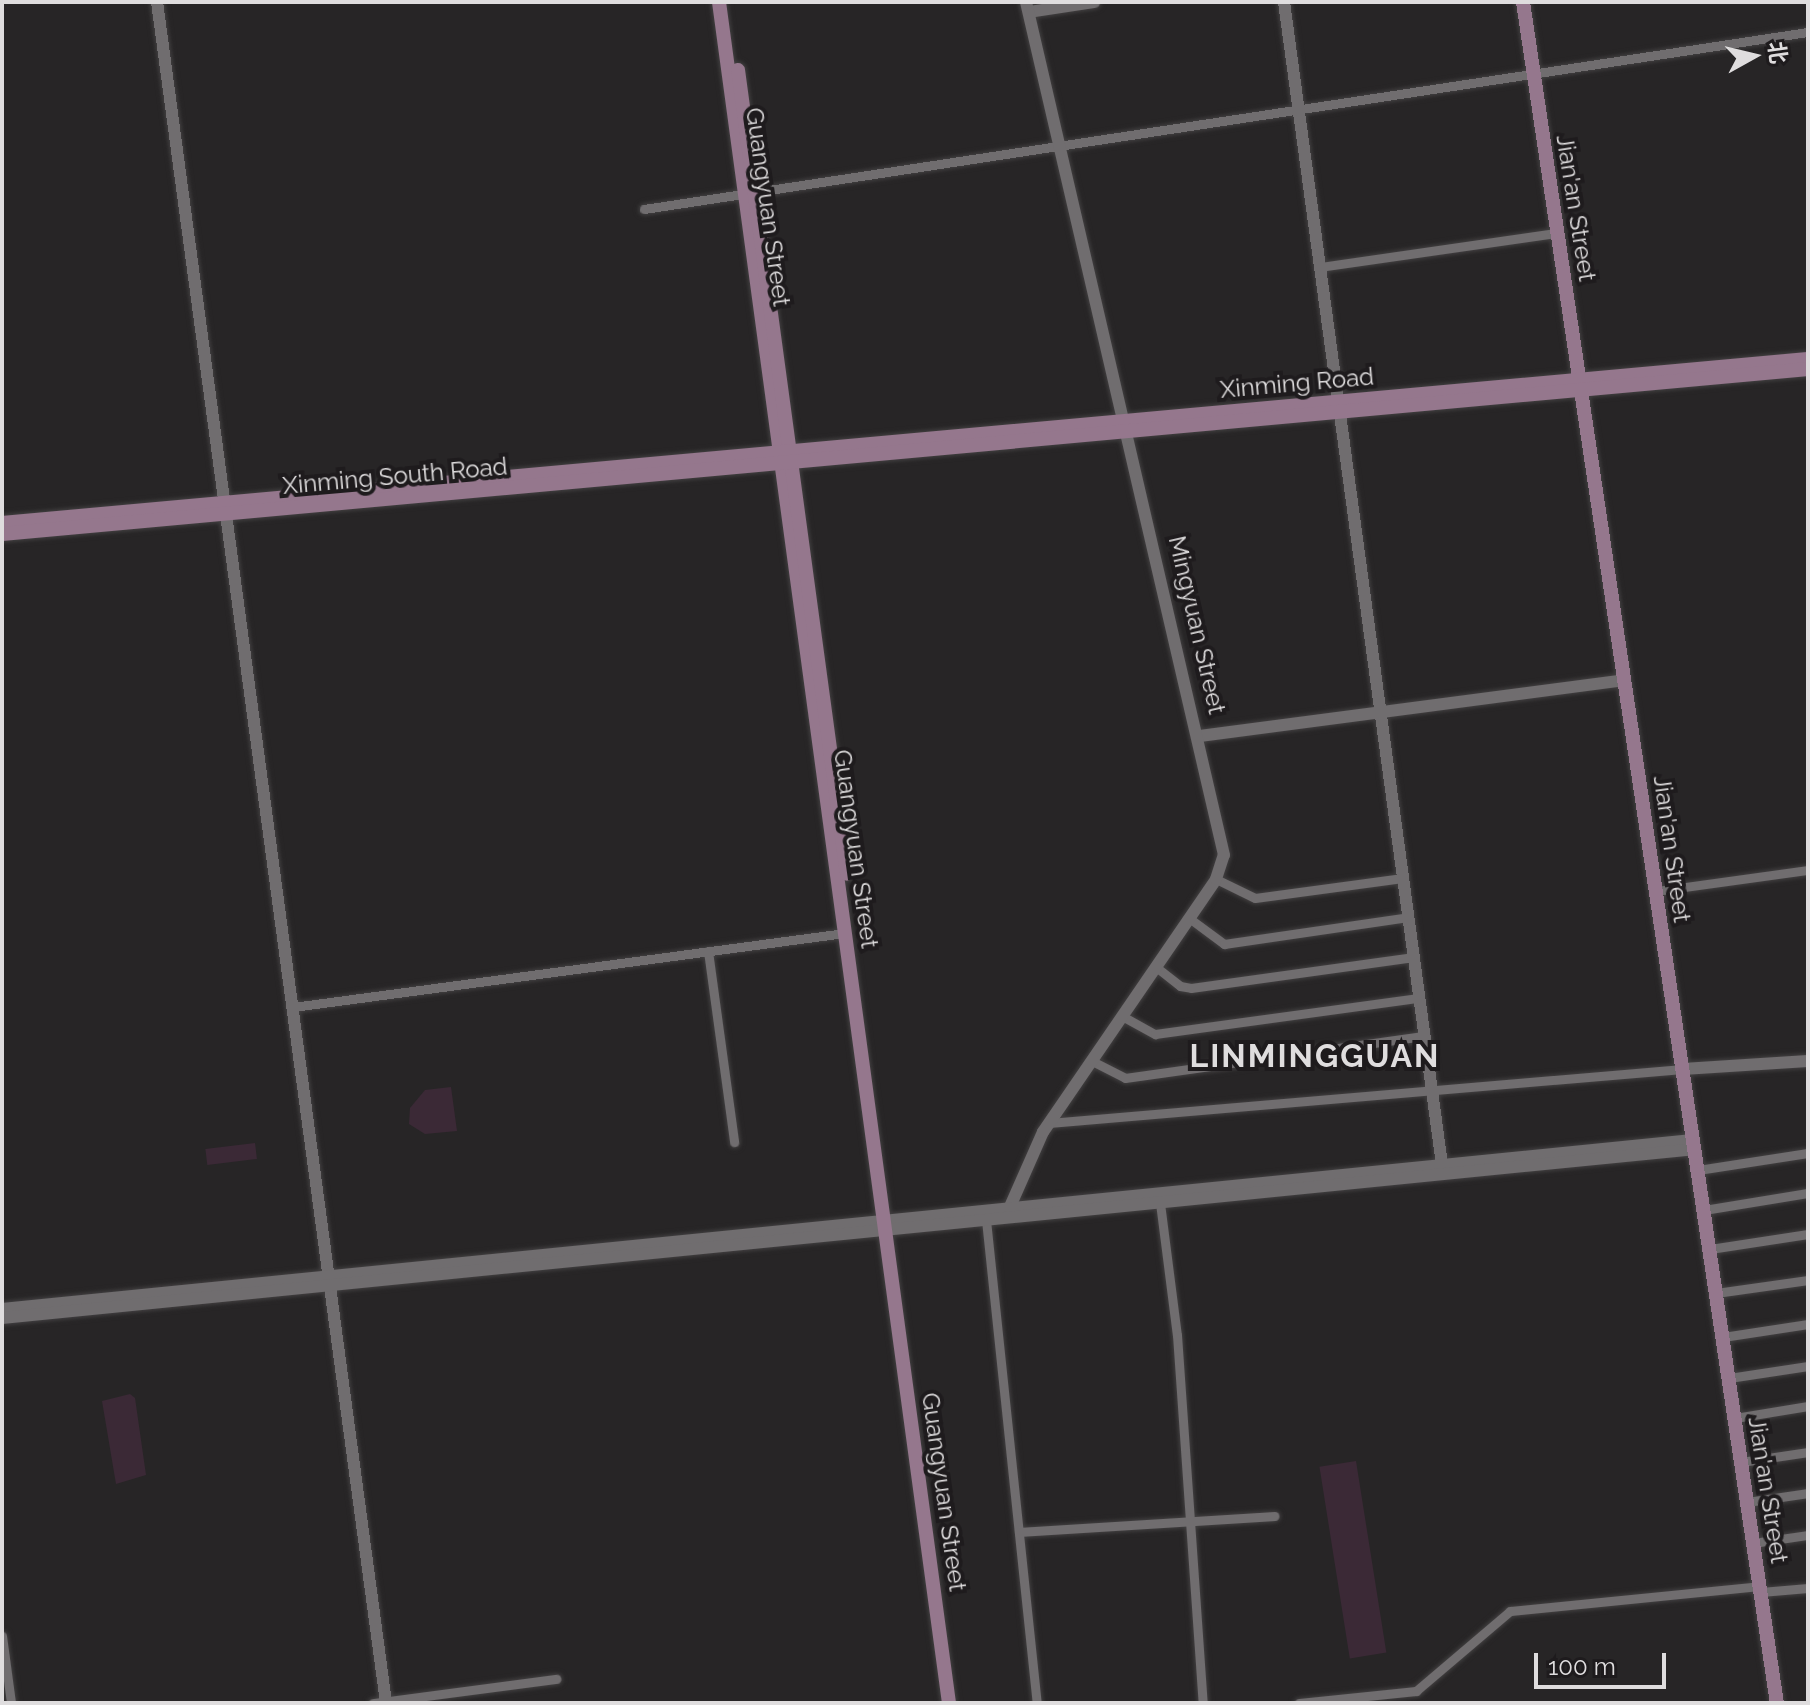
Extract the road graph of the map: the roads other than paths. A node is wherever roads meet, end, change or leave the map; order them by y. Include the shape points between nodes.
1 (157, 2) edge
2 (719, 2) edge
3 (728, 2) edge
4 (1094, 2) edge
5 (1284, 2) edge
6 (1523, 2) edge
7 (1028, 7) edge
8 (1808, 32) edge
9 (1533, 72) junction
10 (1299, 108) junction
11 (1061, 144) junction
12 (750, 195) junction
13 (644, 209) dead end
14 (1557, 233) junction
15 (1320, 267) junction
16 (1808, 359) edge
17 (1808, 369) edge
18 (1580, 384) junction
19 (1339, 406) junction
20 (1127, 425) junction
21 (785, 457) junction
22 (226, 508) junction
23 (2, 523) edge
24 (2, 534) edge
25 (1624, 680) junction
26 (1381, 715) junction
27 (1200, 736) junction
28 (1808, 870) edge
29 (1403, 878) junction
30 (1216, 879) junction
31 (1656, 891) junction
32 (1408, 917) junction
33 (1189, 918) junction
34 (845, 933) junction
35 (708, 951) junction
36 (1414, 957) junction
37 (1156, 967) junction
38 (1419, 998) junction
39 (293, 1007) junction
40 (1122, 1016) junction
41 (1425, 1036) junction
42 (1092, 1061) junction
43 (1808, 1061) edge
44 (1683, 1069) junction
45 (1432, 1094) junction
46 (1049, 1123) junction
47 (734, 1142) dead end
48 (1694, 1144) junction
49 (1808, 1153) edge
50 (1443, 1170) junction
51 (1698, 1170) junction
52 (1808, 1193) edge
53 (1160, 1203) junction
54 (1009, 1209) junction
55 (1704, 1210) junction
56 (986, 1220) junction
57 (891, 1225) junction
58 (1808, 1234) edge
59 (1710, 1249) junction
60 (330, 1280) junction
61 (1808, 1280) edge
62 (1716, 1293) junction
63 (2, 1309) edge
64 (2, 1318) edge
65 (1808, 1324) edge
66 (1723, 1337) junction
67 (1808, 1366) edge
68 (1729, 1378) junction
69 (1808, 1406) edge
70 (1735, 1418) junction
71 (1808, 1452) edge
72 (1741, 1462) junction
73 (1808, 1493) edge
74 (1747, 1502) junction
75 (1274, 1516) dead end
76 (1189, 1522) junction
77 (1019, 1532) junction
78 (1808, 1535) edge
79 (1753, 1543) junction
80 (1808, 1588) edge
81 (1760, 1589) junction
82 (2, 1636) edge
83 (556, 1679) dead end
84 (381, 1702) edge
85 (11, 1703) edge
86 (949, 1703) edge
87 (959, 1703) edge
88 (1037, 1703) edge
89 (1203, 1703) edge
90 (1299, 1703) edge
91 (1777, 1703) edge

1 - 22 street
2 - 12 main road, Guangyuan Street
3 - 12 main road, Guangyuan Street
4 - 7 street
5 - 10 street
6 - 9 main road, Jian'an Street
7 - 11 street, Mingyuan Street
8 - 9 street
9 - 10 street
9 - 14 main road, Jian'an Street
10 - 11 street
10 - 15 street
11 - 12 street
11 - 20 street, Mingyuan Street
12 - 13 street
12 - 21 main road, Guangyuan Street
14 - 15 street
14 - 18 main road, Jian'an Street
15 - 19 street
16 - 18 main road, Xinming Road
17 - 18 main road, Xinming Road
18 - 19 main road, Xinming Road
18 - 25 main road, Jian'an Street
19 - 20 main road, Xinming Road
19 - 26 street
20 - 21 main road, Xinming Road
20 - 27 street, Mingyuan Street
21 - 22 main road, Xinming South Road
21 - 34 main road, Guangyuan Street
21 - 57 main road, Guangyuan Street
22 - 23 main road, Xinming South Road
22 - 24 main road, Xinming South Road
22 - 39 street
25 - 26 street
25 - 31 main road, Jian'an Street
26 - 27 street
26 - 29 street
27 - 30 street, Mingyuan Street via 1224,840
28 - 31 street
29 - 30 street via 1259,898
29 - 32 street
30 - 33 street, Mingyuan Street
31 - 44 main road, Jian'an Street
32 - 33 street via 1224,944
32 - 36 street
33 - 37 street, Mingyuan Street
34 - 35 street
34 - 57 main road, Guangyuan Street
35 - 39 street
35 - 47 street
36 - 37 street via 1191,988
36 - 38 street
37 - 40 street, Mingyuan Street
38 - 40 street via 1153,1034
38 - 41 street
39 - 60 street
40 - 42 street, Mingyuan Street
41 - 42 street via 1125,1078
41 - 45 street
42 - 46 street, Mingyuan Street
43 - 44 street
44 - 45 street
44 - 48 main road, Jian'an Street
45 - 46 street
45 - 50 street
46 - 54 street, Mingyuan Street
48 - 50 street
48 - 51 main road, Jian'an Street
49 - 51 street
50 - 53 street
50 - 54 street
51 - 55 main road, Jian'an Street
52 - 55 street
53 - 56 street
53 - 76 street via 1177,1335
54 - 57 street
55 - 59 main road, Jian'an Street
56 - 57 street
56 - 77 street
57 - 60 street
57 - 86 main road, Guangyuan Street
57 - 87 main road, Guangyuan Street
58 - 59 street
59 - 62 main road, Jian'an Street
60 - 63 street
60 - 64 street
60 - 84 street
61 - 62 street
62 - 66 main road, Jian'an Street
65 - 66 street
66 - 68 main road, Jian'an Street
67 - 68 street
68 - 70 main road, Jian'an Street
69 - 70 street
70 - 72 main road, Jian'an Street
71 - 72 street
72 - 74 main road, Jian'an Street
73 - 74 street
74 - 79 main road, Jian'an Street
75 - 76 street
76 - 77 street
76 - 89 street
77 - 88 street
78 - 79 street
79 - 81 main road, Jian'an Street
80 - 81 street
81 - 90 street via 1510,1611 1416,1691
81 - 91 main road, Jian'an Street
82 - 85 street
83 - 84 street

